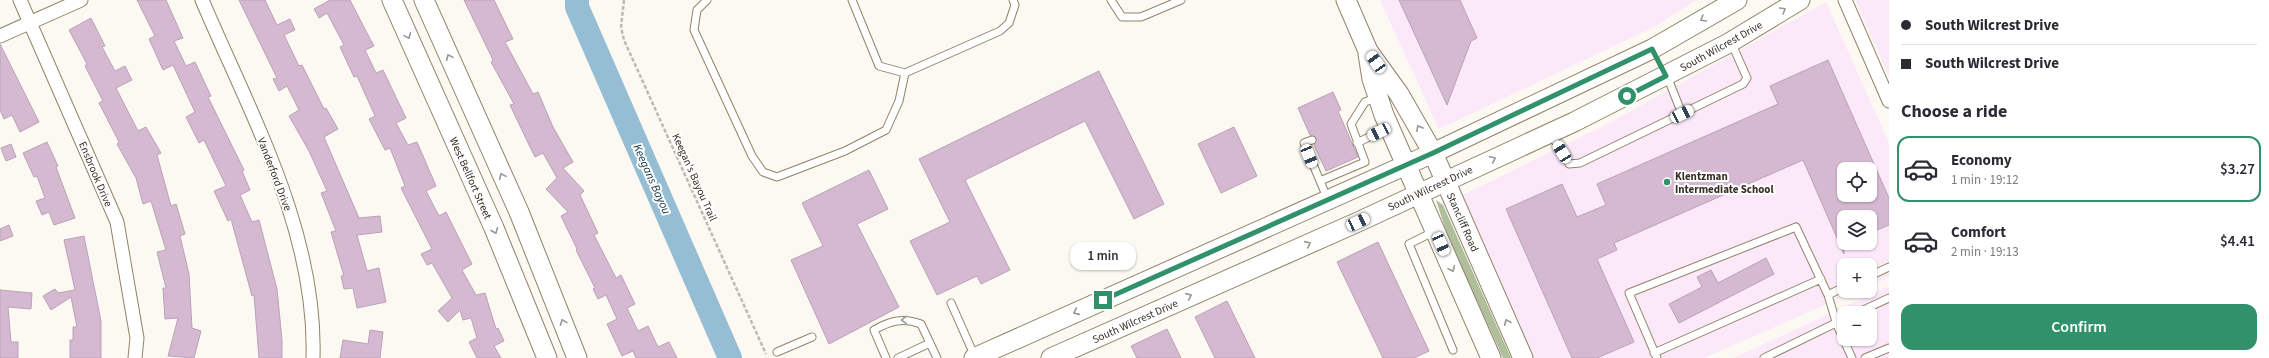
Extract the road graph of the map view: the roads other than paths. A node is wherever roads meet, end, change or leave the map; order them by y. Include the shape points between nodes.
1 (20, 0) edge
2 (80, 0) edge
3 (202, 0) edge
4 (392, 0) edge
5 (424, 0) edge
6 (707, 0) edge
7 (852, 0) edge
8 (1013, 0) edge
9 (1111, 0) edge
10 (1181, 0) edge
11 (1346, 0) edge
12 (1737, 0) edge
13 (1800, 0) edge
14 (1845, 0) edge
15 (31, 23) junction
16 (0, 36) edge
17 (1731, 42) junction
18 (1652, 49) junction
19 (1368, 51) junction
20 (905, 73) junction
21 (1666, 76) junction
22 (1378, 97) junction
23 (1889, 100) edge
24 (474, 113) junction
25 (1682, 114) junction
26 (448, 127) junction
27 (1389, 127) junction
28 (1550, 133) junction
29 (1312, 140) dead end
30 (1357, 143) junction
31 (1433, 153) junction
32 (1406, 165) junction
33 (1368, 171) junction
34 (1320, 181) junction
35 (1445, 182) junction
36 (1418, 194) junction
37 (1328, 200) junction
38 (1435, 231) junction
39 (1229, 245) junction
40 (1889, 267) edge
41 (1242, 272) junction
42 (1877, 273) edge
43 (1821, 279) junction
44 (1837, 290) edge
45 (1828, 295) junction
46 (1889, 298) edge
47 (951, 303) dead end
48 (1872, 306) edge
49 (1836, 322) junction
50 (812, 337) dead end
51 (930, 343) junction
52 (1889, 348) edge
53 (1453, 350) dead end
54 (777, 352) dead end
55 (1655, 356) edge
56 (135, 358) edge
57 (313, 358) edge
58 (547, 358) edge
59 (577, 358) edge
60 (886, 358) edge
61 (898, 358) edge
62 (937, 358) edge
63 (975, 358) edge
64 (1051, 358) edge
65 (1491, 358) edge
66 (1523, 358) edge
67 (1764, 358) edge
68 (1852, 358) edge
69 (1865, 358) edge

1 - 15 street, Ensbrook Drive
2 - 15 street
3 - 57 street, Vanderford Drive via 286,198 300,247 311,309
4 -> 26 main road, West Bellfort Street
24 -> 5 main road
6 - 20 lane via 697,10 694,30 752,156 763,172 777,177 845,151 886,130 899,101
7 - 20 lane via 880,66
8 - 20 lane via 1015,5 1009,23 1000,31
9 - 10 lane via 1122,17 1141,17
11 - 19 main road, Stancliff Road
12 -> 18 main road
17 -> 13 main road, South Wilcrest Drive
14 - 23 street
15 - 16 street
15 - 56 street, Ensbrook Drive via 117,222 137,338
17 - 21 main road, South Wilcrest Drive
17 - 25 lane via 1747,78 1743,84
18 - 21 main road
18 - 31 main road
19 - 22 main road, Stancliff Road via 1372,79
31 -> 19 main road, Stancliff Road via 1399,94
21 - 25 lane
21 - 28 main road, South Wilcrest Drive
22 - 27 main road, Stancliff Road
22 - 30 lane via 1366,102 1348,125
24 - 26 main road
59 -> 24 main road via 519,212
25 - 28 lane via 1580,163 1569,164
26 -> 58 main road, West Bellfort Street via 494,228
27 - 30 lane
27 - 32 main road, Stancliff Road
35 -> 28 main road, South Wilcrest Drive
29 - 34 lane via 1304,143
30 - 33 lane
31 - 32 main road
31 - 35 main road, Stancliff Road
32 - 33 main road
32 - 36 main road, Stancliff Road
33 - 34 lane via 1342,168
33 - 37 main road
34 - 37 lane
35 - 36 main road, South Wilcrest Drive
66 -> 35 main road, Stancliff Road
36 - 38 main road, Stancliff Road
41 -> 36 main road, South Wilcrest Drive
37 - 39 main road
38 - 53 lane via 1409,244
38 -> 65 main road, Stancliff Road
39 - 41 main road
39 -> 63 main road
40 - 42 lane
64 -> 41 main road, South Wilcrest Drive
43 - 45 lane
43 - 55 lane
43 - 55 lane via 1796,227 1629,293
44 - 45 lane
45 - 49 lane
46 - 48 lane
47 - 63 lane
49 - 67 lane
49 - 68 lane
50 - 54 lane
51 -> 60 lane via 921,324 909,319 890,321 874,330
51 - 61 lane
51 - 62 lane
52 - 69 lane

